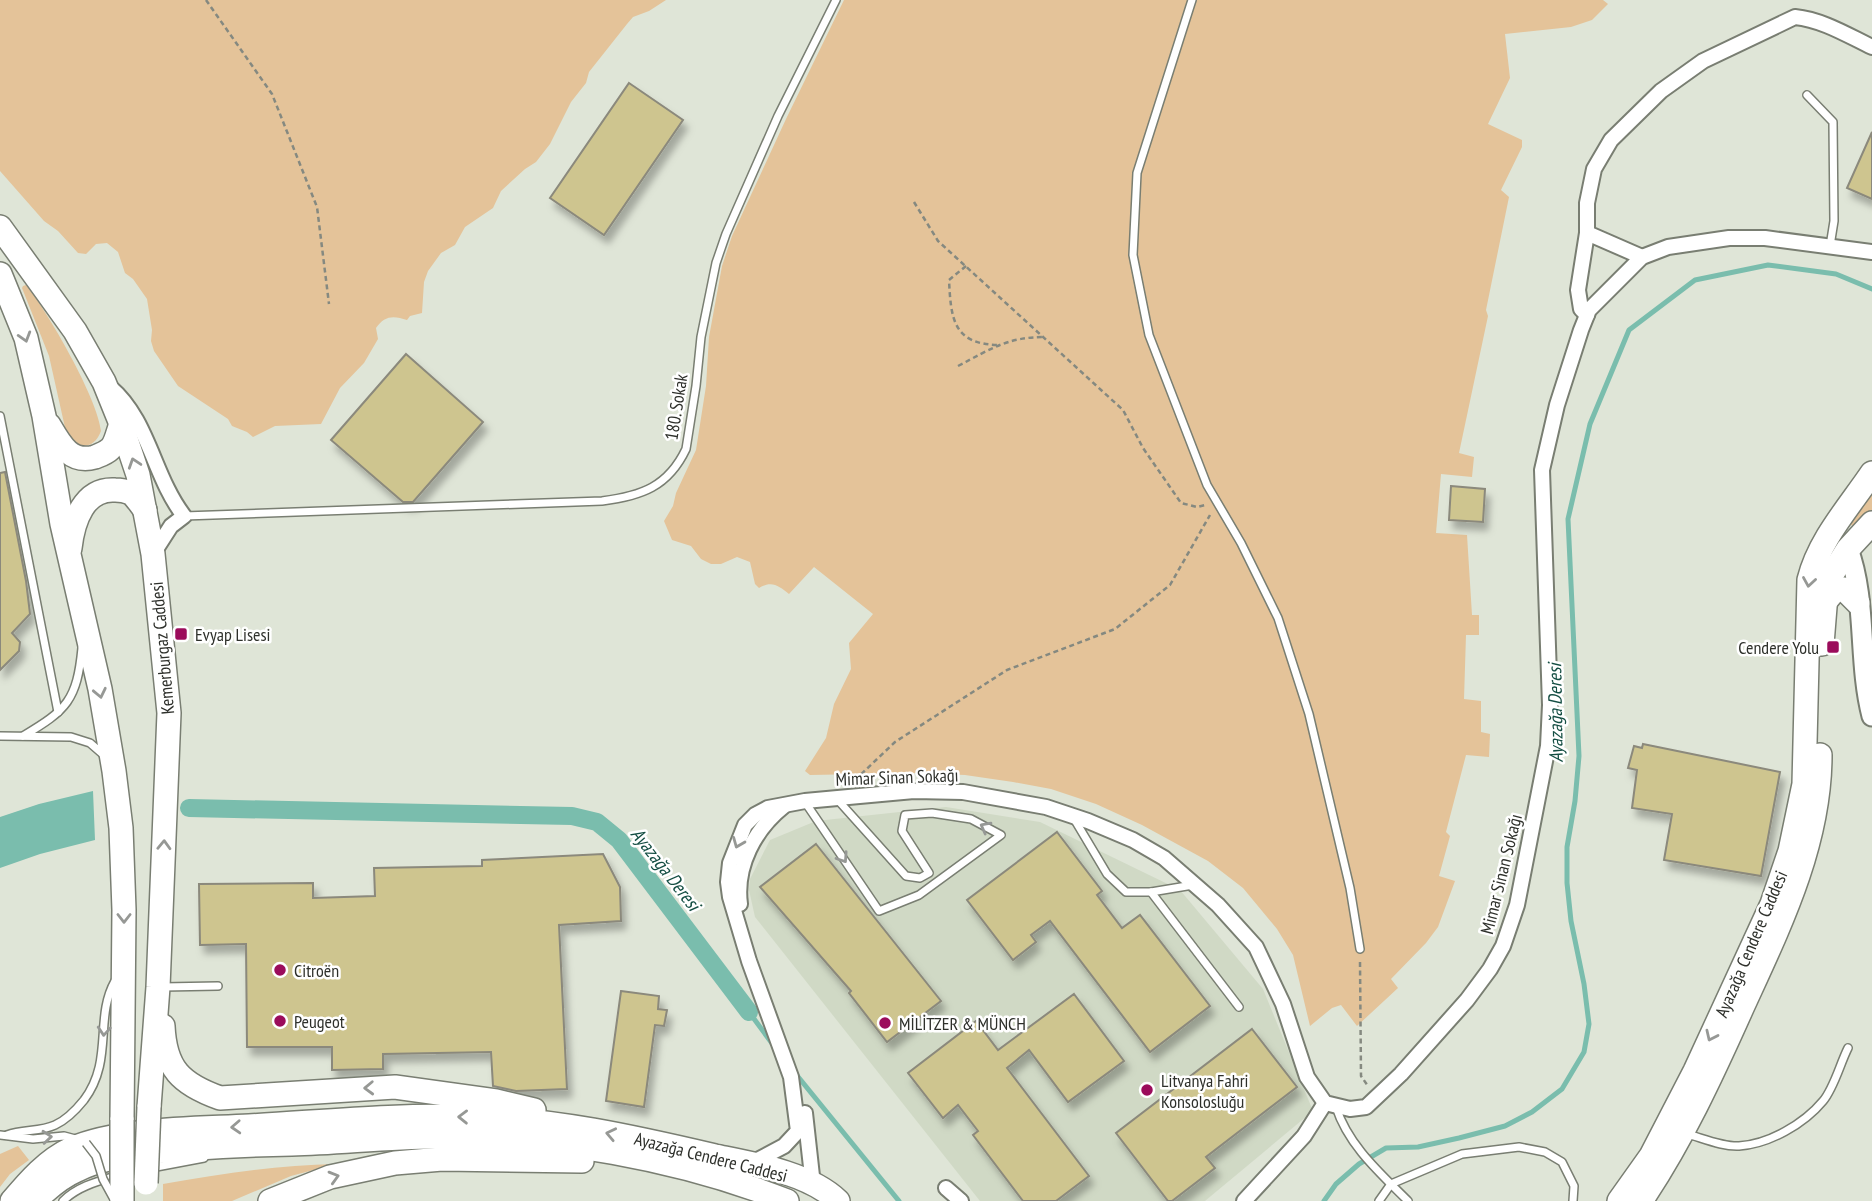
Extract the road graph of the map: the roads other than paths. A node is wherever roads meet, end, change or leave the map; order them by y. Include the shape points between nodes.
1 (836, 0) edge
2 (1192, 0) edge
3 (1872, 47) edge
4 (1807, 94) dead end
5 (0, 227) edge
6 (1587, 233) junction
7 (1830, 246) junction
8 (1872, 252) edge
9 (1642, 257) junction
10 (0, 274) edge
11 (1587, 315) junction
12 (104, 382) junction
13 (0, 416) edge
14 (44, 416) junction
15 (121, 424) junction
16 (1872, 473) edge
17 (145, 510) junction
18 (184, 516) junction
19 (1839, 521) junction
20 (1872, 523) edge
21 (1872, 531) edge
22 (1848, 549) junction
23 (70, 554) junction
24 (153, 554) junction
25 (1824, 603) junction
26 (1858, 603) junction
27 (84, 626) junction
28 (58, 712) junction
29 (1872, 716) edge
30 (0, 736) edge
31 (23, 736) junction
32 (114, 771) junction
33 (836, 798) junction
34 (805, 801) junction
35 (1073, 816) junction
36 (1196, 885) junction
37 (1151, 892) junction
38 (1360, 949) road end
39 (124, 967) junction
40 (218, 986) dead end
41 (158, 987) junction
42 (1239, 1007) dead end
43 (1848, 1048) dead end
44 (800, 1104) junction
45 (1330, 1105) junction
46 (580, 1127) junction
47 (1682, 1133) junction
48 (4, 1135) edge
49 (300, 1144) junction
50 (220, 1155) dead end
51 (207, 1157) dead end
52 (750, 1164) junction
53 (671, 1166) junction
54 (140, 1182) edge
55 (1391, 1184) junction
56 (814, 1185) junction
57 (946, 1188) dead end
58 (12, 1201) edge
59 (35, 1201) edge
60 (63, 1201) edge
61 (115, 1201) edge
62 (122, 1201) edge
63 (270, 1201) edge
64 (787, 1201) edge
65 (838, 1201) edge
66 (961, 1201) edge
67 (1244, 1201) edge
68 (1379, 1201) edge
69 (1408, 1201) edge
70 (1573, 1201) edge
71 (1619, 1201) edge
72 (1641, 1201) edge

1 - 18 lane, 180. Sokak via 726,234 707,299 686,449 666,478 650,490 602,501
2 - 38 lane via 1137,173 1133,255 1149,335 1208,485 1278,618 1309,714
3 - 6 street via 1825,24 1795,17 1703,61 1661,91 1611,140 1594,169
4 - 7 lane via 1833,122
5 - 12 main road, Kemerburgaz Caddesi via 75,331
6 - 9 street
6 - 11 street via 1578,290 1581,309
7 - 8 street, Mimar Sinan Sokağı
7 - 9 street, Mimar Sinan Sokağı via 1728,238 1668,247
9 - 11 street, Mimar Sinan Sokağı
10 -> 14 main road via 26,338
11 - 45 street, Mimar Sinan Sokağı via 1557,405 1542,470 1548,746 1517,905 1490,969 1401,1074 1366,1107
12 - 15 main road, Kemerburgaz Caddesi
12 - 18 street via 135,414 165,486
13 - 28 lane
14 - 15 main road via 62,448 86,459 111,448
14 - 23 main road
17 -> 15 main road, Kemerburgaz Caddesi
16 - 19 main road, Ayazağa Cendere Caddesi
17 - 23 main road via 132,494 103,489 79,511
17 - 24 main road, Kemerburgaz Caddesi
18 - 24 street via 171,526
19 - 22 main road via 1838,536
19 -> 71 main road, Ayazağa Cendere Caddesi via 1813,562 1809,580 1804,784 1790,851 1772,904 1695,1071 1651,1156
20 - 22 main road, Ayazağa Cendere Caddesi
21 - 26 street
22 - 25 main road, Ayazağa Cendere Caddesi via 1827,582
22 - 26 street via 1856,572
23 - 27 main road
41 -> 24 main road, Kemerburgaz Caddesi via 169,713
25 - 26 main road via 1835,590 1844,589
25 - 47 main road, Ayazağa Cendere Caddesi via 1820,788 1805,855 1790,903
26 - 29 street
27 - 28 lane via 79,680
27 -> 32 main road
28 - 31 lane
30 - 31 lane
31 - 32 lane via 71,737 90,743
32 -> 39 main road via 121,828
33 - 34 street, Mimar Sinan Sokağı
34 -> 33 lane via 879,911 919,895 1001,835 971,819 932,813 905,815 902,831 929,873 920,878 906,876
33 - 35 street, Mimar Sinan Sokağı via 963,792
34 - 44 street, Mimar Sinan Sokağı via 788,803 764,823 747,854 738,890 776,1019 797,1070
35 - 36 street, Mimar Sinan Sokağı via 1154,852
35 - 37 lane via 1107,874 1126,892
36 - 37 lane
36 - 45 street, Mimar Sinan Sokağı via 1256,947 1283,1004 1307,1077
37 - 42 lane
39 -> 48 lane via 113,984 101,1066 91,1090 55,1125
39 - 62 main road, bridge
40 - 41 lane
46 -> 41 main road via 496,1101 395,1087 220,1098 186,1082 170,1064 163,1043
41 - 54 main road, Kemerburgaz Caddesi, bridge
43 - 47 lane via 1825,1100 1784,1132 1737,1146
44 - 52 street via 798,1131 792,1140
44 - 56 street
45 - 55 lane via 1359,1150
45 - 67 street
52 -> 46 main road, Ayazağa Cendere Caddesi
46 -> 58 main road via 434,1116 142,1133 71,1149 33,1175
47 - 72 main road, Ayazağa Cendere Caddesi
48 -> 61 lane, bridge via 33,1139 64,1136 86,1143
49 - 50 lane
49 - 53 main road via 434,1137 510,1139
49 - 59 main road via 177,1149 112,1158 70,1173
51 - 54 lane
52 - 56 main road, Ayazağa Cendere Caddesi
63 -> 53 main road via 330,1177 395,1163 569,1160
53 - 64 main road, Ayazağa Cendere Caddesi via 743,1184
54 - 60 lane via 90,1184
55 - 68 lane
55 - 69 lane
55 - 70 lane via 1462,1154 1519,1147 1562,1161 1574,1186
56 - 65 main road, Ayazağa Cendere Caddesi
57 - 66 street

